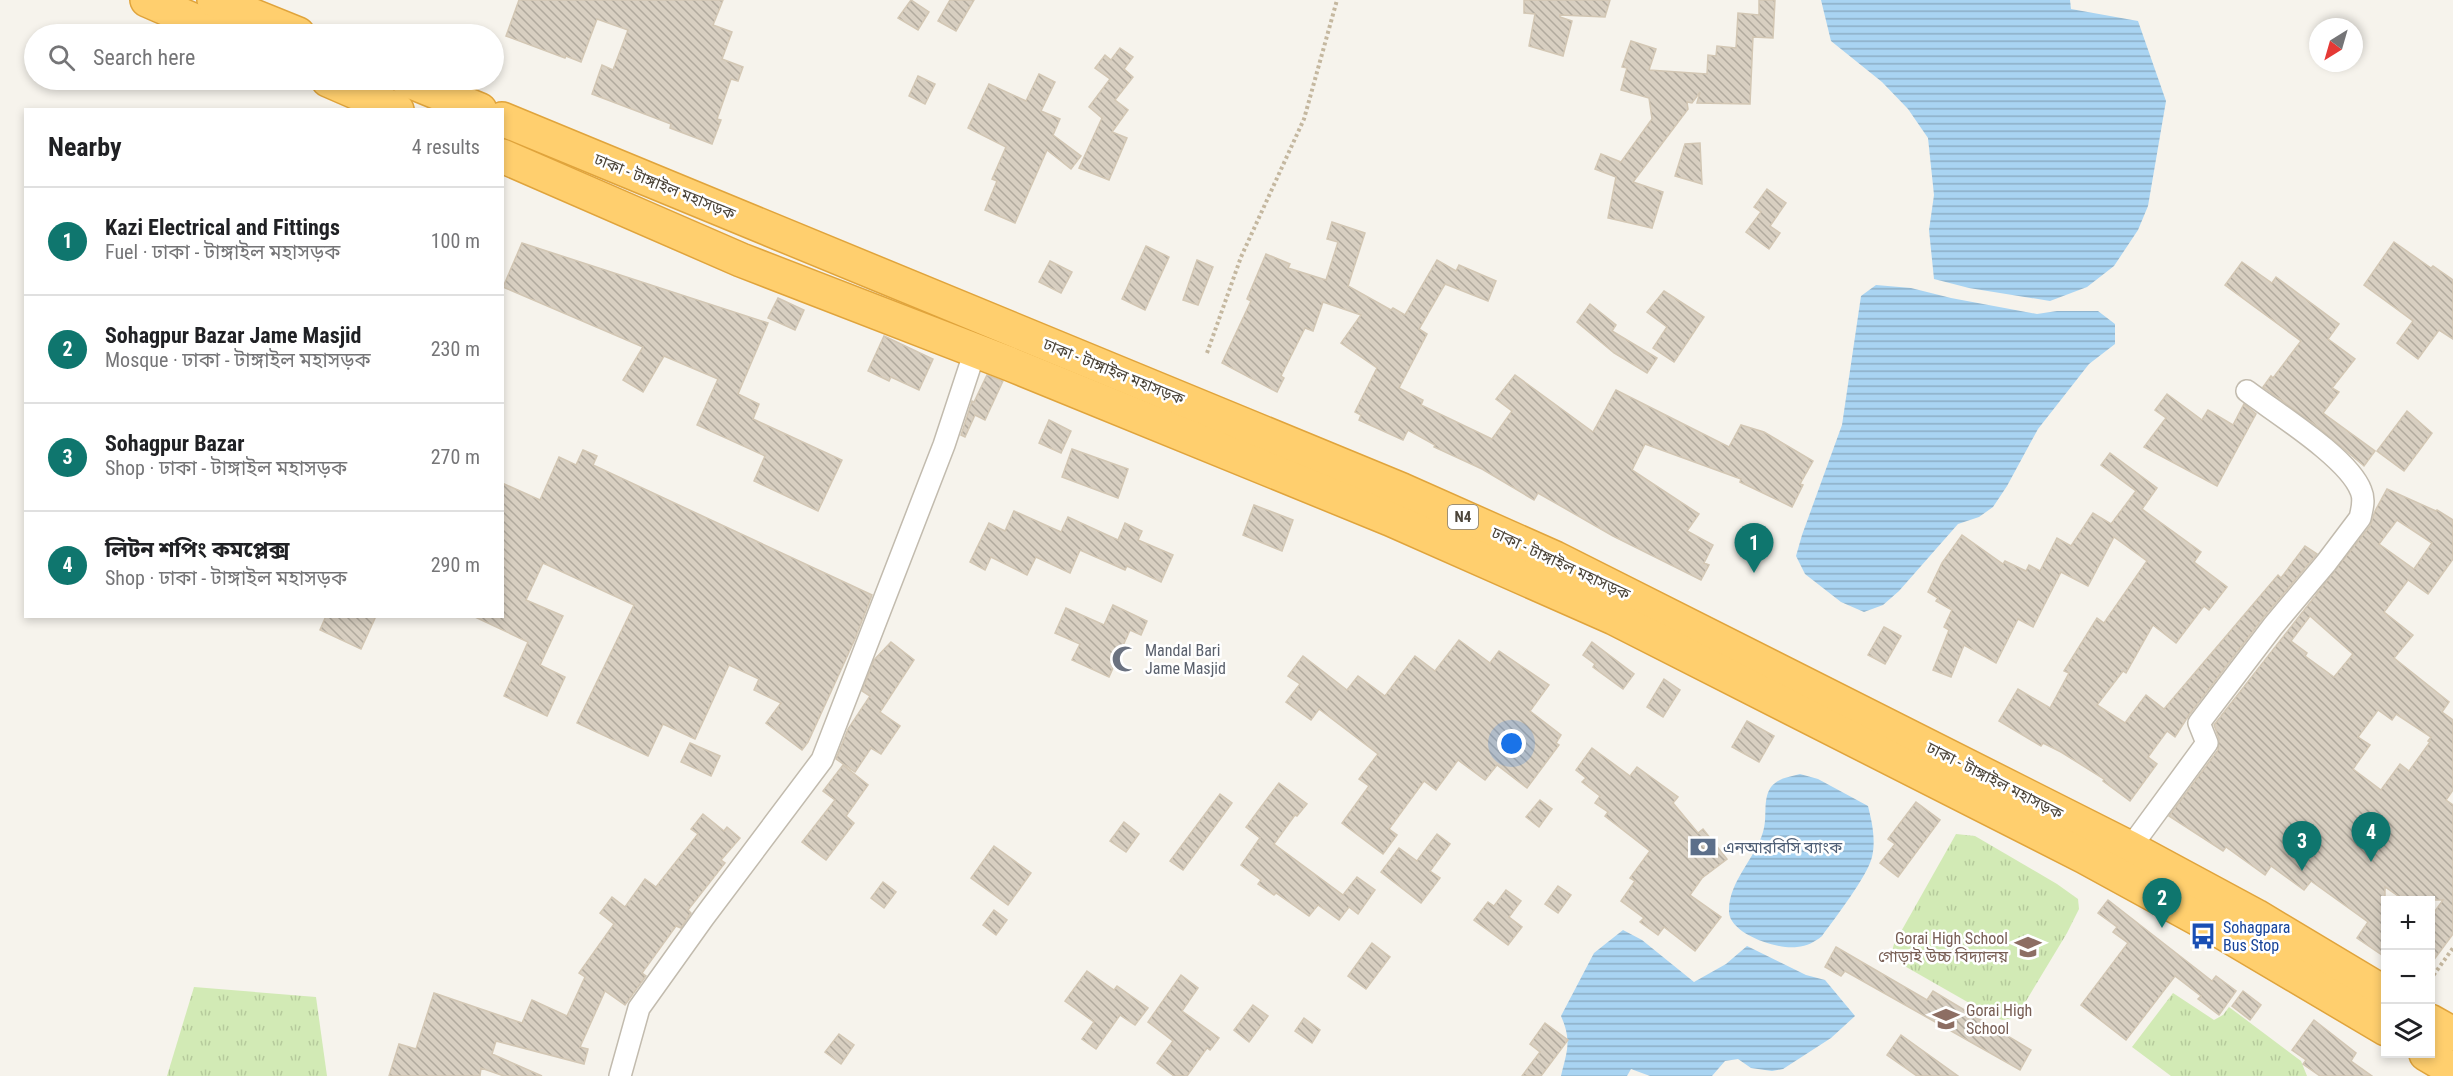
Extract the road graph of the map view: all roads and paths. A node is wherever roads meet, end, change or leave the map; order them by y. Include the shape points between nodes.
1 (147, 0) edge
2 (214, 0) edge
3 (1337, 0) edge
4 (202, 24) edge
5 (273, 24) edge
6 (351, 90) edge
7 (431, 90) edge
8 (392, 108) edge
9 (475, 108) edge
10 (504, 120) edge
11 (504, 157) edge
12 (626, 170) junction
13 (612, 204) junction
14 (975, 351) junction
15 (1207, 353) dead end
16 (2247, 391) dead end
17 (2130, 848) junction
18 (2453, 948) edge
19 (2435, 974) edge
20 (2381, 992) edge
21 (2435, 1024) edge
22 (2381, 1027) edge
23 (2453, 1034) edge
24 (2434, 1058) edge
25 (2453, 1070) edge
26 (620, 1076) edge

1 - 4 highway
2 - 5 highway
3 - 15 path via 1304,119 1241,257
6 - 8 highway
7 - 9 highway
10 - 12 highway, ঢাকা - টাঙ্গাইল মহাসড়ক / N4
11 - 13 highway, ঢাকা - টাঙ্গাইল মহাসড়ক / N4
12 - 13 highway
12 - 17 highway, ঢাকা - টাঙ্গাইল মহাসড়ক / N4 via 1402,490 1555,558
13 - 14 highway, ঢাকা - টাঙ্গাইল মহাসড়ক / N4 via 741,260
14 - 22 highway, ঢাকা - টাঙ্গাইল মহাসড়ক / N4 via 1390,519 1614,618 2095,863 2222,932
14 - 26 street via 944,445 822,760 639,1008
16 - 17 street via 2339,462 2362,492 2362,512 2199,723 2207,743
17 - 20 highway, ঢাকা - টাঙ্গাইল মহাসড়ক / N4 via 2256,916
18 - 19 path
21 - 23 highway
24 - 25 highway

